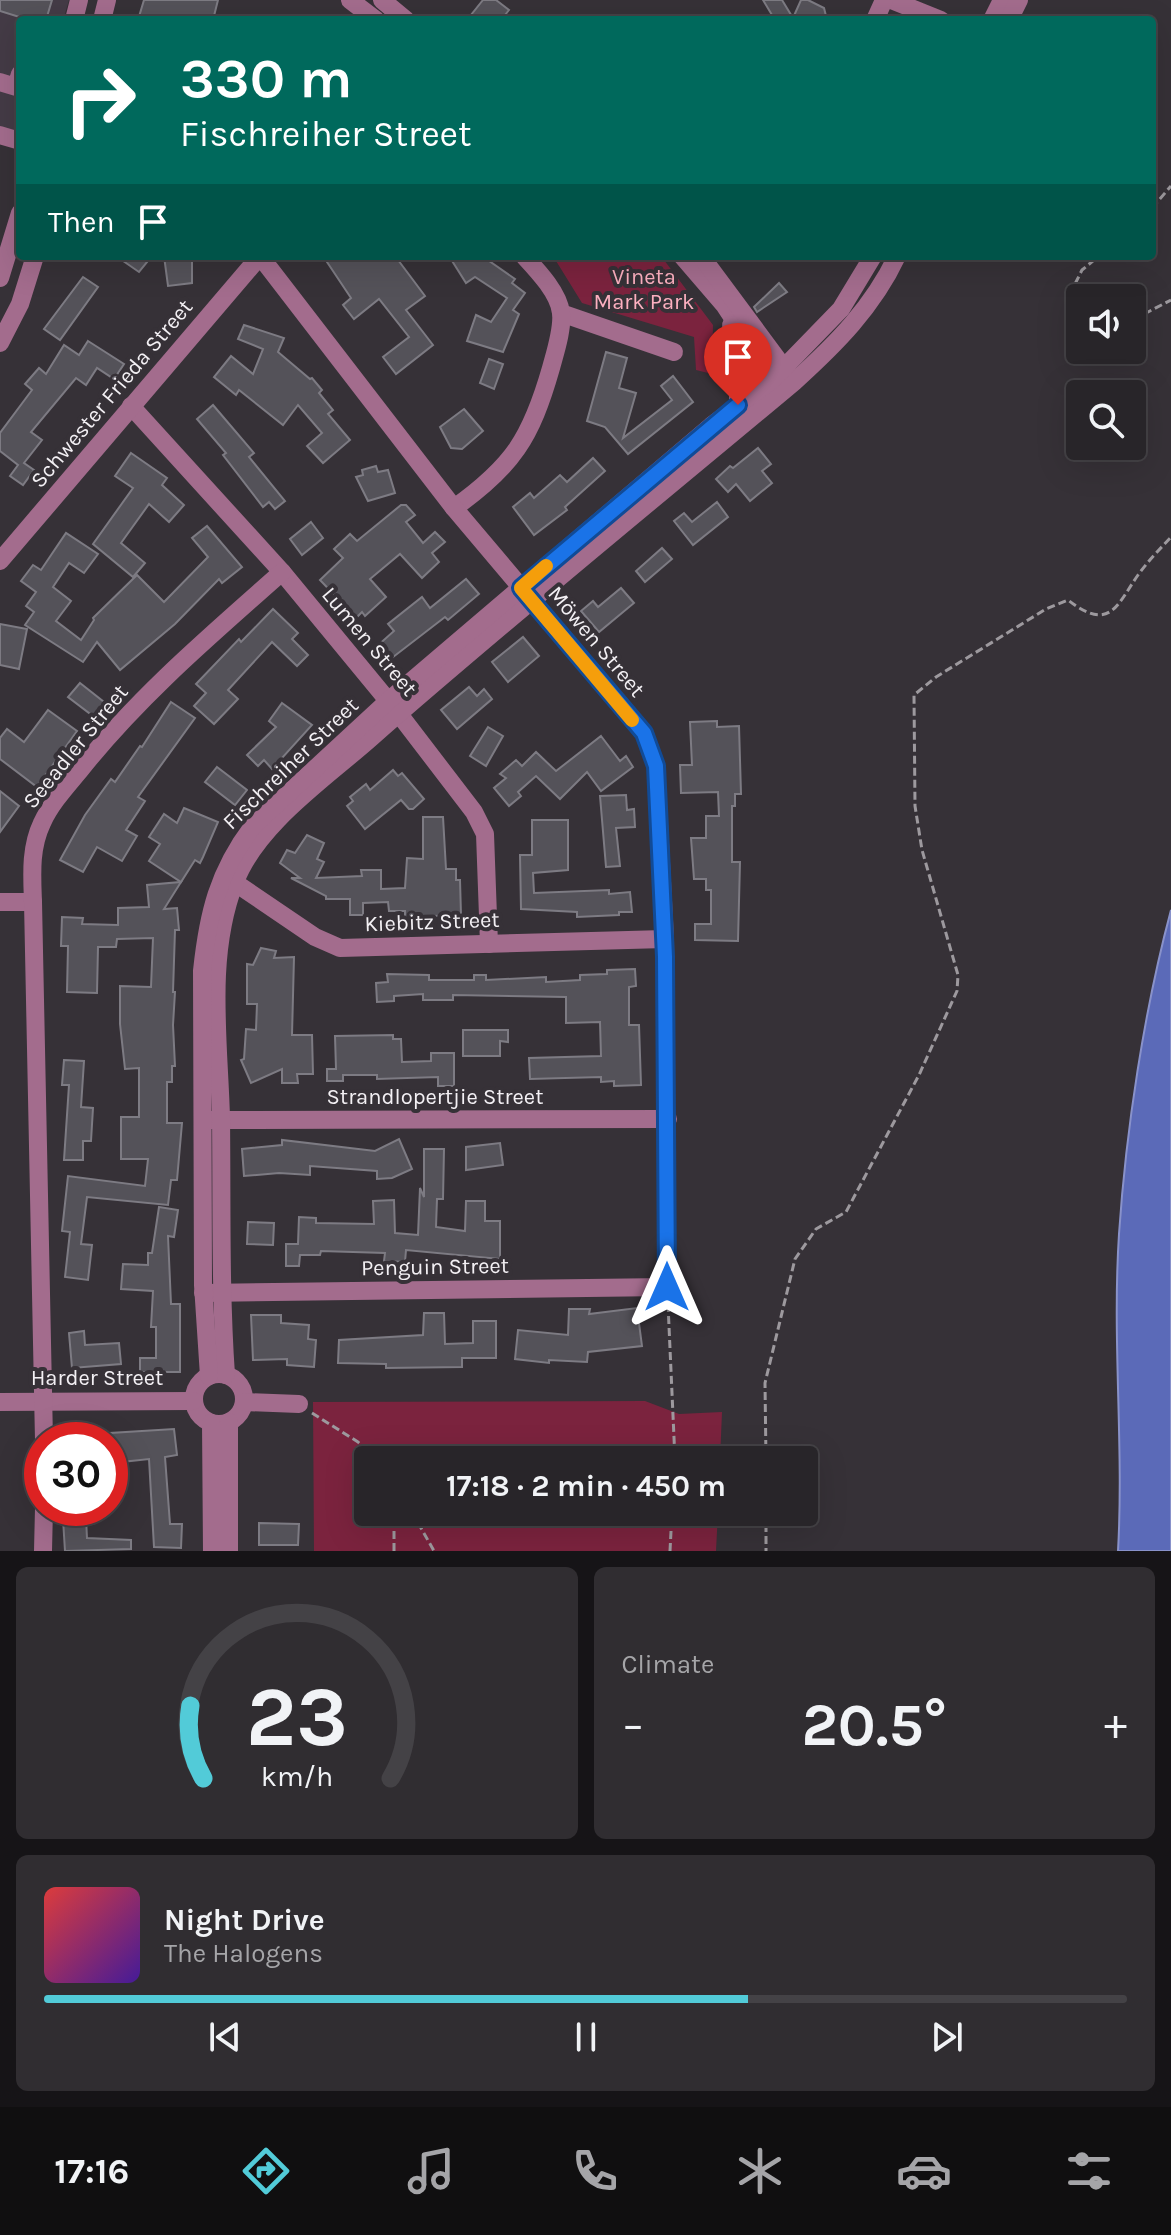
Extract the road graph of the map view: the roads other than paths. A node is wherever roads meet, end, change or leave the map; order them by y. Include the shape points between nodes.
1 (350, 0) edge
2 (382, 0) edge
3 (891, 0) edge
4 (371, 16) edge
5 (401, 16) edge
6 (931, 16) edge
7 (16, 226) edge
8 (34, 260) edge
9 (257, 260) edge
10 (263, 260) edge
11 (527, 260) edge
12 (685, 260) edge
13 (704, 260) edge
14 (871, 260) edge
15 (895, 260) edge
16 (0, 278) edge
17 (725, 306) junction
18 (561, 313) junction
19 (0, 343) edge
20 (674, 352) dead end
21 (784, 381) junction
22 (738, 405) junction
23 (131, 406) junction
24 (454, 508) junction
25 (0, 561) edge
26 (282, 572) junction
27 (526, 594) junction
28 (393, 708) junction
29 (228, 878) junction
30 (0, 902) edge
31 (33, 902) junction
32 (665, 939) junction
33 (489, 944) junction
34 (668, 1119) junction
35 (212, 1120) junction
36 (667, 1287) joint
37 (212, 1293) junction
38 (218, 1375) junction
39 (45, 1401) junction
40 (193, 1401) junction
41 (0, 1402) edge
42 (244, 1402) junction
43 (299, 1404) road end
44 (44, 1422) edge
45 (220, 1423) junction
46 (44, 1526) edge
47 (43, 1551) edge
48 (212, 1551) edge
49 (229, 1551) edge

1 - 4 street
2 - 5 street
3 - 6 street
7 - 16 street
8 - 19 street
9 - 23 street, Schwester Frieda Street
10 - 24 street, Möwen Street
11 - 18 street
12 - 17 street
13 - 21 street
14 - 21 street via 841,309
15 - 21 street via 878,294 853,325
17 - 21 street
17 - 22 street via 736,346
18 - 20 street
18 - 24 street via 554,358 528,433 489,483
21 - 22 street, Fischreiher Street
21 - 27 street, Fischreiher Street
22 - 27 street, Fischreiher Street
23 - 25 street, Schwester Frieda Street
23 - 26 street, Lumen Street
24 - 27 street, Möwen Street
26 - 28 street, Lumen Street
26 - 31 street, Seeadler Street via 159,681 55,801 35,841
27 - 28 street, Fischreiher Street
27 - 32 street, Möwen Street via 644,733 656,766
28 - 29 street, Fischreiher Street via 260,839
28 - 33 street, Lumen Street via 474,812 485,834
29 - 33 street, Kiebitz Street via 340,948
29 - 35 street, Fischreiher Street
30 - 31 street
31 - 39 street, Seeadler Street
32 - 33 street, Kiebitz Street
32 - 34 street, Möwen Street
34 - 35 street, Strandlopertjie Street
34 - 36 street, Möwen Street
35 - 37 street, Fischreiher Street
36 - 37 street, Penguin Street
37 - 38 street, Fischreiher Street
38 - 40 street via 199,1383
38 - 42 street via 238,1382
39 - 40 street, Harder Street
39 - 41 street, Harder Street
39 - 44 street, Seeadler Street
40 - 45 street via 199,1415
42 - 43 street
42 - 45 street via 238,1416
45 - 48 street
45 - 49 street
46 - 47 street

